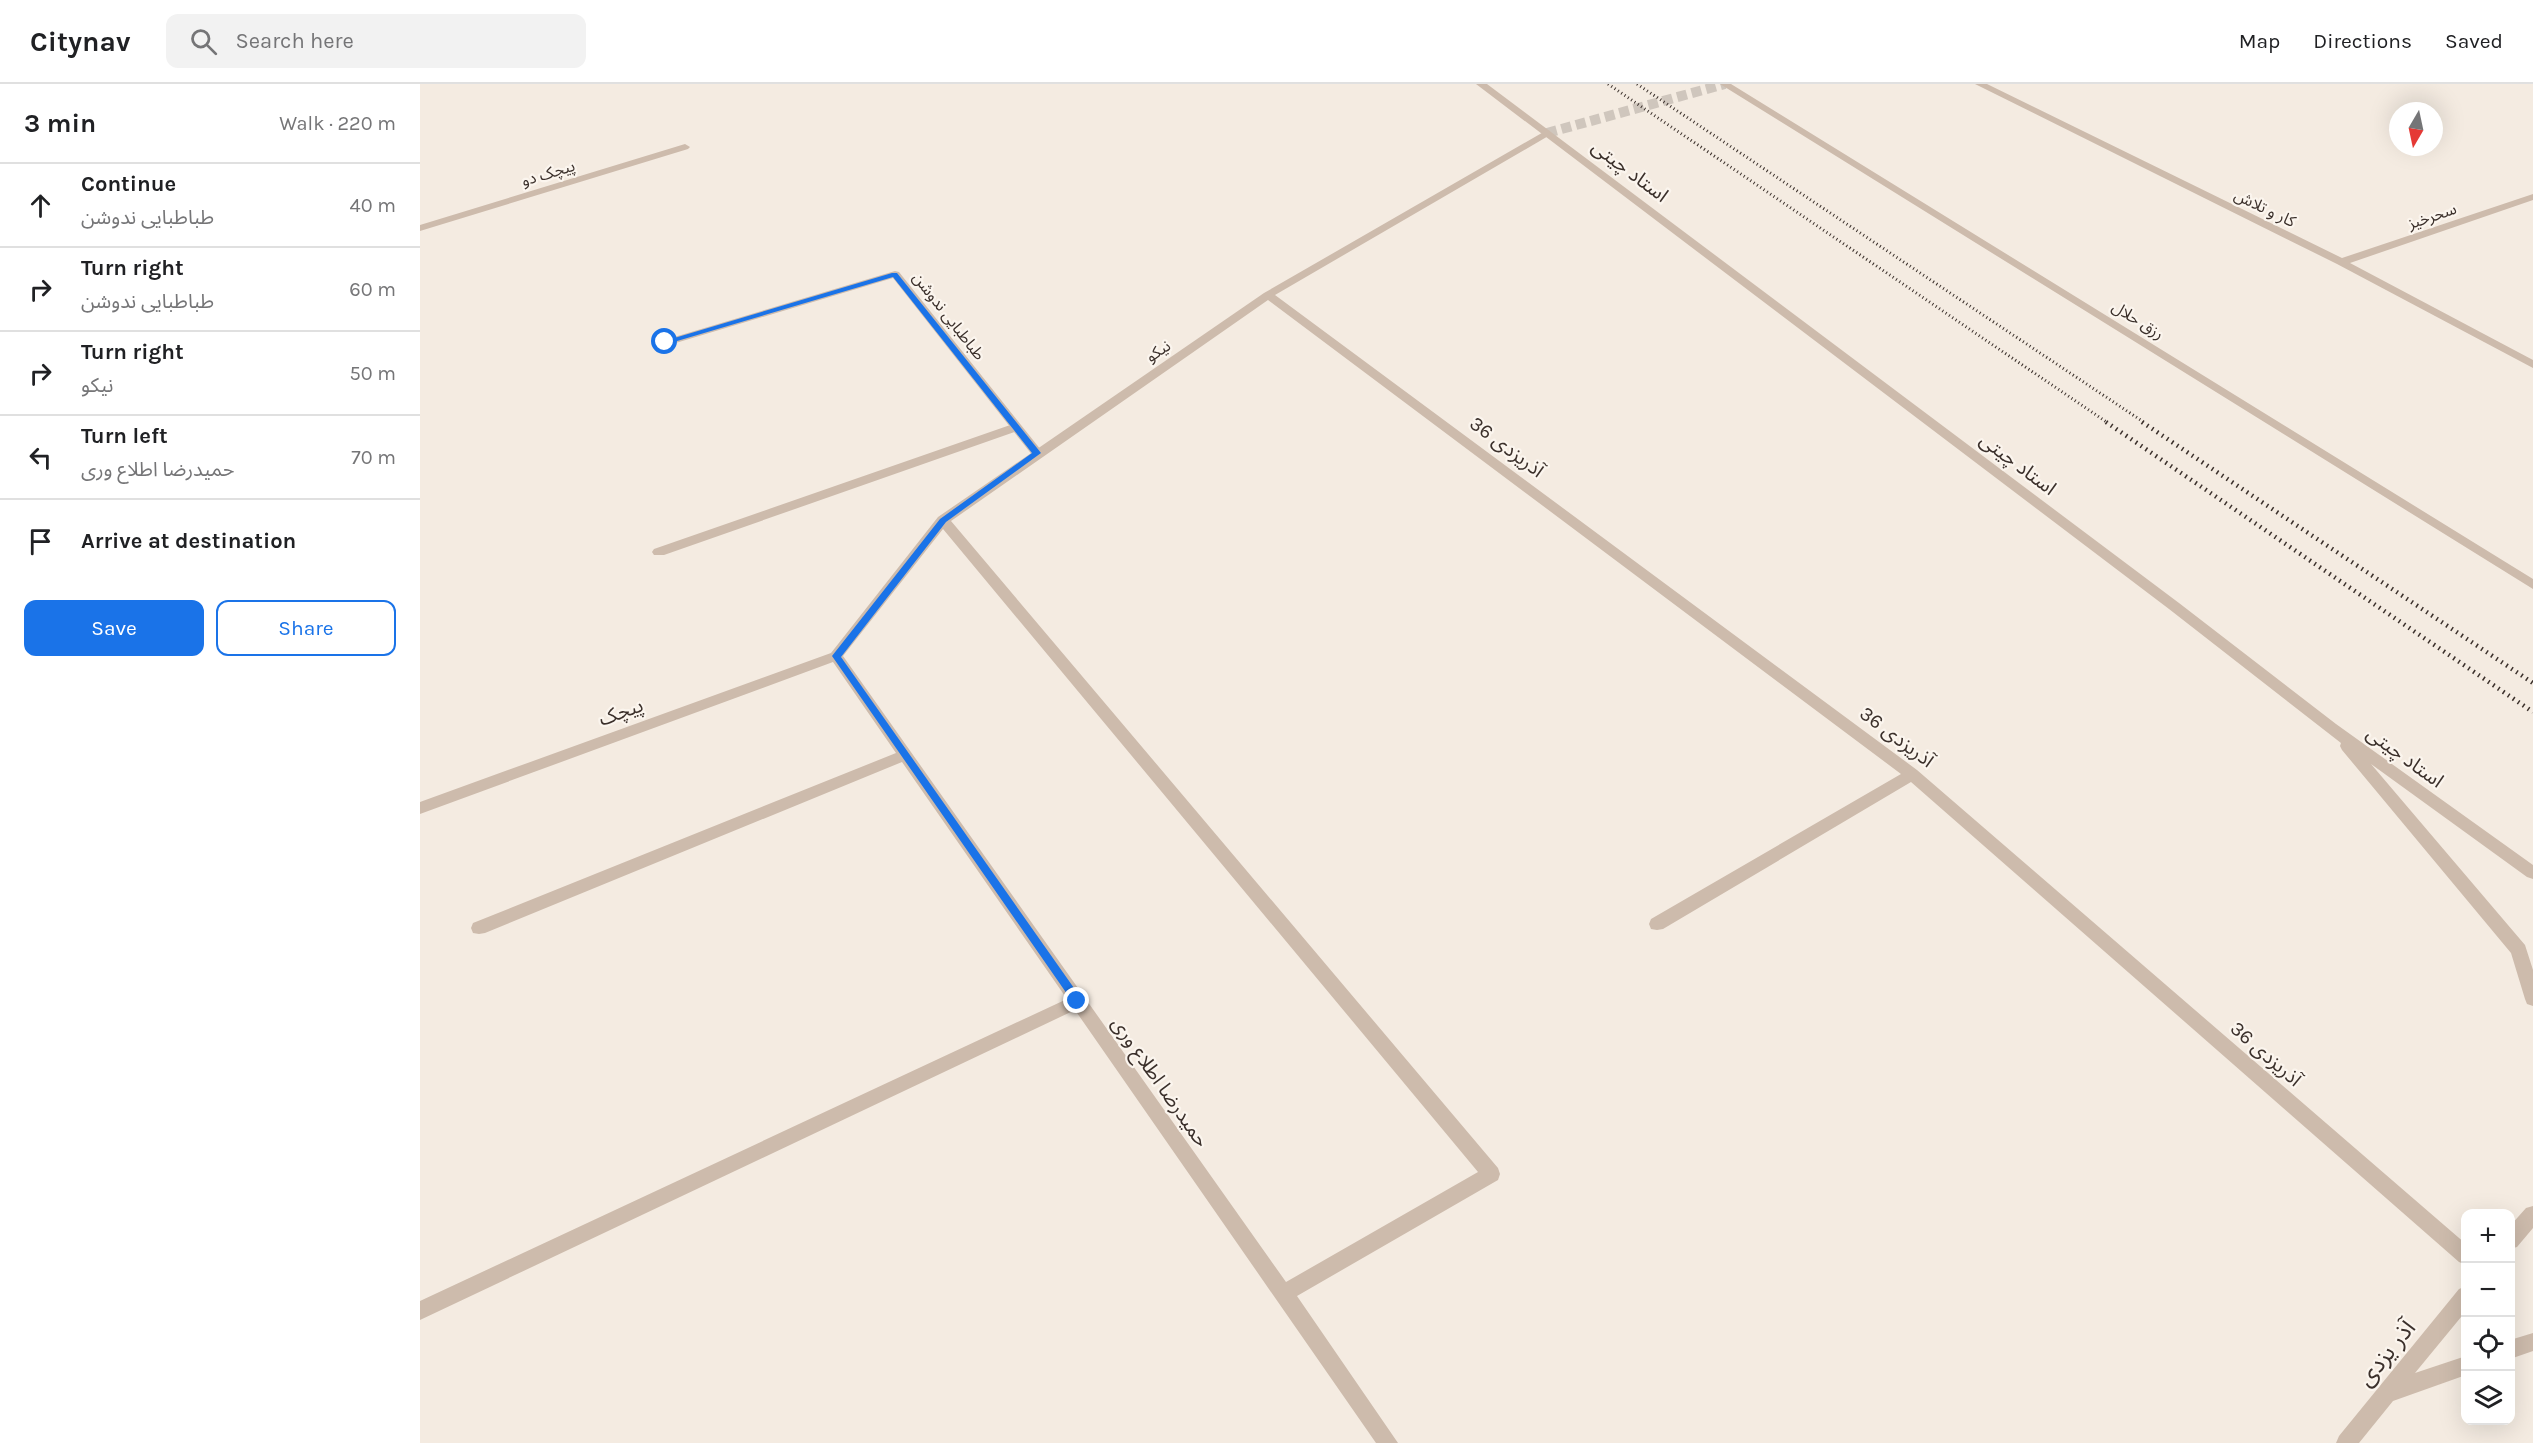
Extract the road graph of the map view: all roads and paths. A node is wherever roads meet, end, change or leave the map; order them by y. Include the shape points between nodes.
1 (1481, 84) edge
2 (1725, 84) edge
3 (1980, 84) edge
4 (1548, 133) junction
5 (685, 147) dead end
6 (2533, 197) edge
7 (420, 228) edge
8 (2341, 262) junction
9 (1268, 295) junction
10 (665, 342) dead end
11 (2533, 365) edge
12 (1016, 428) junction
13 (1037, 453) junction
14 (943, 520) junction
15 (659, 552) dead end
16 (2533, 585) edge
17 (837, 656) junction
18 (2331, 728) junction
19 (905, 754) junction
20 (1912, 774) junction
21 (420, 808) edge
22 (2533, 873) edge
23 (1657, 924) dead end
24 (479, 928) dead end
25 (2533, 999) edge
26 (1077, 1001) junction
27 (2533, 1214) edge
28 (2515, 1236) edge
29 (2461, 1252) edge
30 (1283, 1294) junction
31 (2461, 1301) edge
32 (420, 1311) edge
33 (2533, 1342) edge
34 (2515, 1349) edge
35 (2461, 1367) edge
36 (2387, 1392) junction
37 (1388, 1443) edge
38 (2346, 1443) edge

1 - 4 street, استاد چیتی
2 - 16 street, رزق حلال
3 - 8 street, کار و تلاش
4 - 9 street, نیکو
4 - 18 street, استاد چیتی
5 - 7 street, پیچک دو
6 - 8 street, سحرخیز
8 - 11 street, کار و تلاش
9 - 13 street, نیکو
9 - 20 street, آذریزدی 36
10 - 12 street, طباطبایی ندوشن via 895,274
12 - 13 street, طباطبایی ندوشن
12 - 15 street
13 - 14 street, نیکو
14 - 17 street, نیکو
14 - 30 street via 1491,1174
17 - 19 street, حمیدرضا اطلاع وری
17 - 21 street, پیچک
18 - 22 street, استاد چیتی
18 - 25 street via 2519,950
19 - 24 street
19 - 26 street, حمیدرضا اطلاع وری
20 - 23 street
20 - 29 street, آذریزدی 36
26 - 30 street, حمیدرضا اطلاع وری
26 - 32 street
27 - 28 street
30 - 37 street, حمیدرضا اطلاع وری
31 - 36 street, آذر یزدی
33 - 34 street
35 - 36 street
36 - 38 street, آذر یزدی

